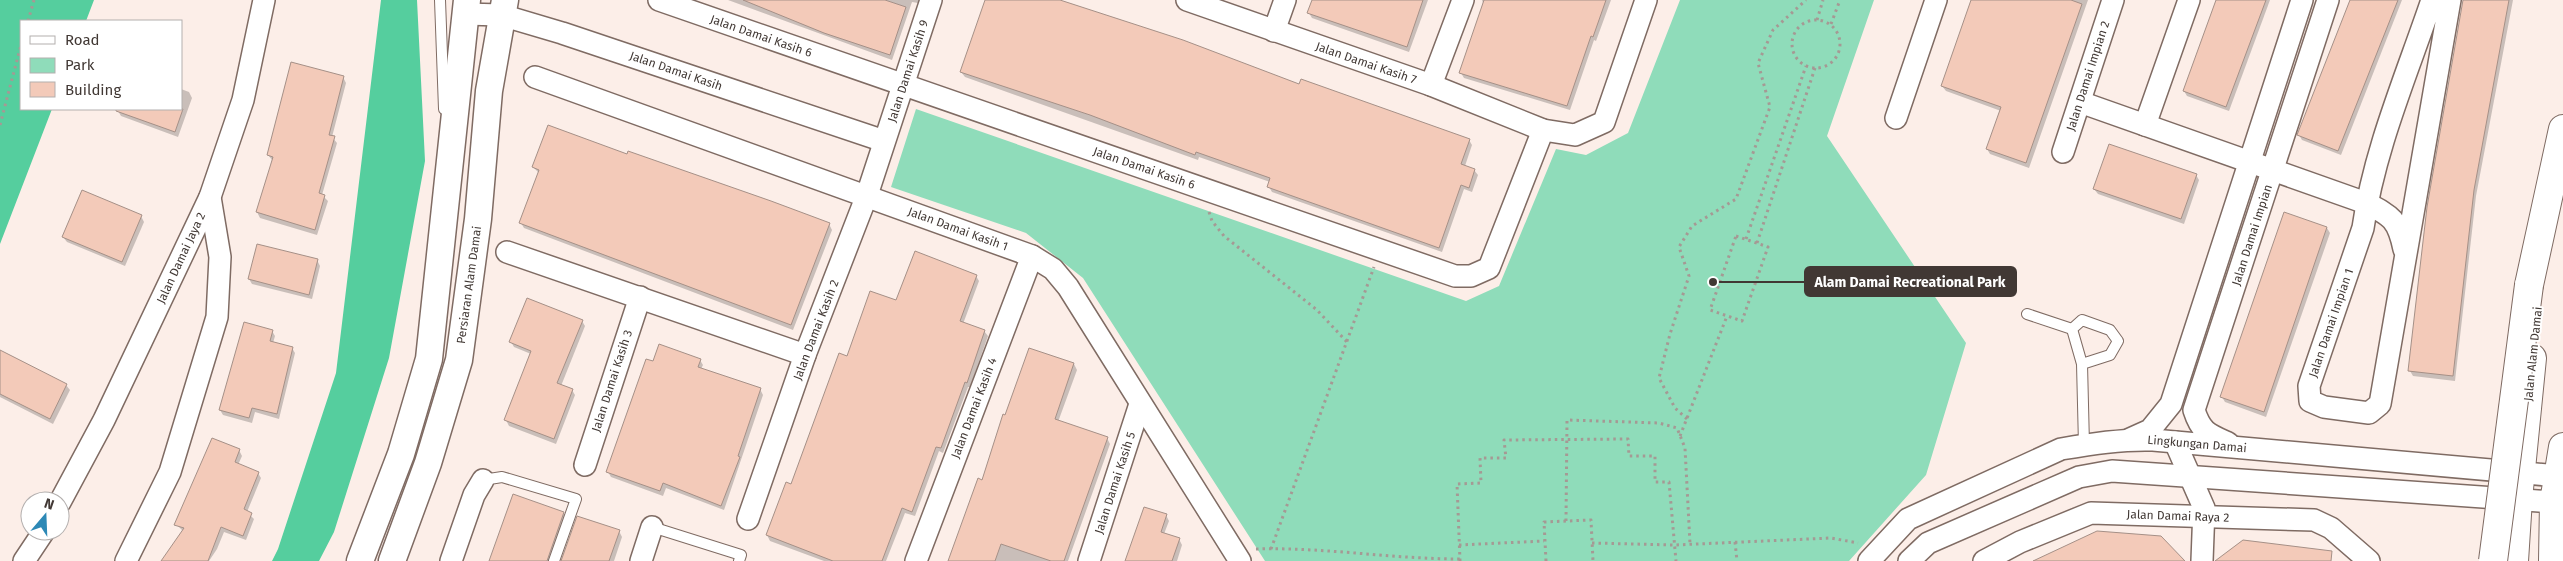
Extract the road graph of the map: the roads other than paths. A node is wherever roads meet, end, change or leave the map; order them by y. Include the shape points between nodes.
1 (264, 0) edge
2 (440, 0) edge
3 (659, 0) edge
4 (931, 0) edge
5 (1187, 0) edge
6 (1285, 0) edge
7 (1463, 0) edge
8 (1646, 0) edge
9 (1936, 0) edge
10 (2114, 0) edge
11 (2189, 0) edge
12 (2302, 0) edge
13 (2328, 0) edge
14 (2432, 0) edge
15 (2450, 0) edge
16 (466, 7) edge
17 (503, 8) edge
18 (1274, 31) junction
19 (535, 78) dead end
20 (902, 85) junction
21 (1431, 85) junction
22 (2080, 102) junction
23 (1896, 118) dead end
24 (2145, 125) junction
25 (2563, 129) edge
26 (1543, 130) junction
27 (884, 142) junction
28 (2563, 149) edge
29 (2063, 152) dead end
30 (2249, 162) junction
31 (2420, 166) junction
32 (2273, 171) junction
33 (448, 185) junction
34 (867, 195) junction
35 (210, 197) junction
36 (2366, 203) junction
37 (507, 252) dead end
38 (1032, 256) junction
39 (2405, 258) junction
40 (640, 297) junction
41 (2027, 314) dead end
42 (2072, 329) junction
43 (805, 355) junction
44 (2082, 364) junction
45 (1140, 404) junction
46 (2130, 439) junction
47 (2175, 442) junction
48 (2084, 445) junction
49 (2563, 447) edge
50 (2240, 448) junction
51 (585, 465) dead end
52 (2520, 472) junction
53 (2191, 476) junction
54 (483, 480) joint
55 (2556, 489) junction
56 (66, 491) edge
57 (2518, 499) junction
58 (2204, 517) junction
59 (748, 519) dead end
60 (652, 527) joint
61 (37, 541) edge
62 (1875, 554) edge
63 (1236, 556) edge
64 (24, 561) edge
65 (126, 561) edge
66 (360, 561) edge
67 (392, 561) edge
68 (452, 561) edge
69 (554, 561) edge
70 (641, 561) edge
71 (739, 561) edge
72 (916, 561) edge
73 (1090, 561) edge
74 (1909, 561) edge
75 (1984, 561) edge
76 (2202, 561) edge
77 (2368, 561) edge
78 (2493, 561) edge
79 (2514, 561) edge
80 (2554, 561) edge

1 - 35 street, Jalan Damai Jaya 2 via 243,100
2 - 33 lane
3 - 20 street, Jalan Damai Kasih 6
4 - 20 street, Jalan Damai Kasih 9
5 - 18 street, Jalan Damai Kasih 7
6 - 18 street
7 - 21 street
8 - 26 street, Jalan Damai Kasih 7 via 1604,122 1575,135
9 - 23 street
10 - 22 street, Jalan Damai Impian 2
11 - 24 street
12 - 30 street, Jalan Damai Impian
13 - 32 street, Jalan Damai Impian
14 - 36 street, Jalan Damai Impian 1
15 - 31 street, Jalan Damai Impian 1
16 - 17 street, Jalan Damai Kasih
16 - 33 street
17 - 27 street, Jalan Damai Kasih via 562,33
17 - 67 street, Persiaran Alam Damai via 489,91 478,219 459,360 428,463
18 - 21 street, Jalan Damai Kasih 7
19 - 34 street, Jalan Damai Kasih 1
20 - 26 street, Jalan Damai Kasih 6 via 1456,276 1471,276 1489,268
20 - 27 street, Jalan Damai Kasih 9
21 - 26 street, Jalan Damai Kasih 7
22 - 24 street
22 - 29 street, Jalan Damai Impian 2
24 - 30 street
25 - 78 main road, bridge via 2528,285
27 - 34 street, Jalan Damai Kasih 2
28 - 52 main road, Jalan Alam Damai via 2538,306
30 - 32 street
30 - 46 street, Jalan Damai Impian via 2171,404 2150,430
31 - 36 street, Jalan Damai Impian 1 via 2402,197 2391,202
31 - 39 street, Jalan Damai Impian 1
32 - 36 street
32 - 50 street, Jalan Damai Impian via 2194,410 2205,433
33 - 66 street via 429,359 401,454
34 - 38 street, Jalan Damai Kasih 1
34 - 43 street, Jalan Damai Kasih 2
35 - 56 street, Jalan Damai Jaya 2 via 104,420
35 - 65 street via 220,257 217,317 170,472
36 - 39 street, Jalan Damai Impian 1 via 2389,215 2399,227
36 - 39 street, Jalan Damai Impian 1 via 2363,228 2309,386 2310,401 2324,407 2369,413 2380,404
37 - 40 street
38 - 45 street, Jalan Damai Kasih 1 via 1053,269 1068,287
38 - 72 street, Jalan Damai Kasih 4
40 - 43 street
40 - 51 street, Jalan Damai Kasih 3
41 - 42 lane
42 - 44 lane
42 - 44 lane via 2082,320 2110,330 2118,341 2110,355
43 - 59 street, Jalan Damai Kasih 2
44 - 48 lane
45 - 63 street, Jalan Damai Kasih 1
45 - 73 street, Jalan Damai Kasih 5
46 - 47 street, Lingkungan Damai
46 - 48 street, Lingkungan Damai
47 - 50 street, Lingkungan Damai
47 - 53 street
48 - 62 street, Lingkungan Damai via 2061,449 1908,519
49 - 55 main road
50 - 52 street, Lingkungan Damai
52 - 55 street, Lingkungan Damai
52 - 57 main road, Jalan Alam Damai
53 - 57 street
53 - 58 street via 2204,508
53 - 74 street via 2112,472 2078,477 1928,543
54 - 68 street via 474,495
54 - 69 lane via 502,477 576,500
55 - 57 street
55 - 80 main road
57 - 79 main road, Jalan Alam Damai
58 - 75 street, Jalan Damai Raya 2 via 2091,513 2020,542
58 - 76 street
58 - 77 street, Jalan Damai Raya 2 via 2314,520 2331,528
60 - 70 street
60 - 71 lane via 741,555
61 - 64 street

